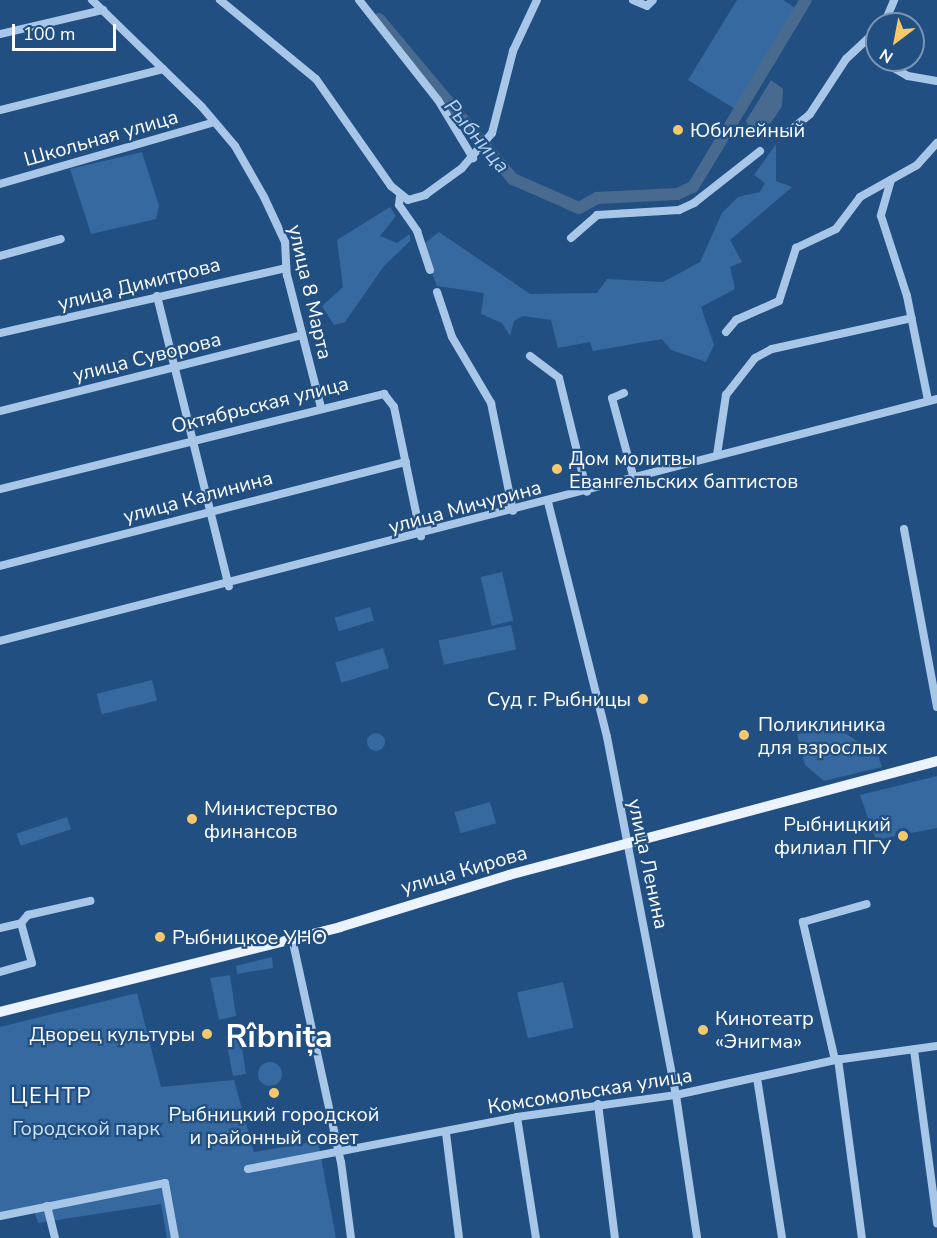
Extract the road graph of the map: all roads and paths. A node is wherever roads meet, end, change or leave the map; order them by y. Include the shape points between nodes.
1 (92, 0) edge
2 (220, 0) edge
3 (359, 0) edge
4 (537, 0) edge
5 (633, 0) edge
6 (653, 0) edge
7 (103, 10) junction
8 (0, 34) edge
9 (865, 41) edge
10 (162, 69) junction
11 (901, 72) edge
12 (937, 81) edge
13 (0, 110) edge
14 (211, 123) junction
15 (788, 132) dead end
16 (937, 143) edge
17 (760, 151) dead end
18 (475, 156) junction
19 (891, 180) junction
20 (0, 184) edge
21 (398, 194) junction
22 (571, 238) dead end
23 (61, 239) dead end
24 (0, 256) edge
25 (286, 268) junction
26 (430, 270) dead end
27 (437, 292) dead end
28 (157, 296) junction
29 (912, 318) junction
30 (726, 332) dead end
31 (0, 333) edge
32 (302, 335) junction
33 (530, 356) dead end
34 (174, 368) junction
35 (624, 393) dead end
36 (933, 399) edge
37 (321, 407) junction
38 (0, 411) edge
39 (193, 439) junction
40 (717, 455) junction
41 (406, 462) junction
42 (634, 479) junction
43 (0, 489) edge
44 (587, 492) junction
45 (548, 502) junction
46 (211, 510) junction
47 (513, 511) junction
48 (904, 529) dead end
49 (421, 536) junction
50 (0, 566) edge
51 (230, 586) junction
52 (0, 641) edge
53 (937, 706) edge
54 (937, 760) edge
55 (624, 845) junction
56 (90, 901) dead end
57 (867, 904) dead end
58 (21, 923) junction
59 (0, 928) edge
60 (292, 938) junction
61 (0, 972) edge
62 (0, 1012) edge
63 (937, 1046) edge
64 (914, 1050) junction
65 (836, 1059) junction
66 (757, 1077) junction
67 (676, 1095) junction
68 (598, 1104) junction
69 (517, 1118) junction
70 (446, 1133) junction
71 (339, 1154) junction
72 (248, 1169) dead end
73 (46, 1206) junction
74 (0, 1216) edge
75 (937, 1223) edge
76 (55, 1238) edge
77 (175, 1238) edge
78 (351, 1238) edge
79 (459, 1238) edge
80 (536, 1238) edge
81 (615, 1238) edge
82 (697, 1238) edge
83 (782, 1238) edge
84 (862, 1238) edge

1 - 7 street, улица 8 Марта
2 - 21 street via 316,78
3 - 18 street via 438,100
4 - 18 street via 513,51 498,115
5 - 6 street via 647,6
7 - 8 street
7 - 10 street, улица 8 Марта
9 - 15 street via 846,59 810,114
10 - 13 street
10 - 14 street, улица 8 Марта via 202,107
11 - 12 street
14 - 20 street, Школьная улица
14 - 25 street, улица 8 Марта via 235,146 281,227
16 - 19 street via 917,165
17 - 22 street via 694,203 678,210 597,215
18 - 21 street via 415,200
19 - 29 street via 881,216
19 - 30 street via 860,197 836,229 796,248 779,301 736,320
21 - 26 street via 399,205 417,231
23 - 24 street
25 - 28 street, улица Димитрова
25 - 32 street, улица 8 Марта
27 - 47 street via 452,337 491,403
28 - 31 street, улица Димитрова
28 - 34 street
29 - 36 street
29 - 40 street via 772,349 755,358 726,395
32 - 34 street, улица Суворова
32 - 37 street, улица 8 Марта
33 - 44 street via 559,378
34 - 38 street, улица Суворова
34 - 39 street
35 - 42 street via 612,398
36 - 40 street, улица Мичурина
37 - 39 street, Октябрьская улица
37 - 41 street, Октябрьская улица via 387,394
39 - 43 street, Октябрьская улица
39 - 46 street
40 - 42 street, улица Мичурина
41 - 46 street, улица Калинина
41 - 49 street, Октябрьская улица
42 - 44 street, улица Мичурина
44 - 45 street, улица Мичурина
45 - 47 street, улица Мичурина
45 - 55 street, улица Ленина via 607,737
46 - 50 street, улица Калинина
46 - 51 street
47 - 49 street, улица Мичурина
48 - 53 street
49 - 51 street, улица Мичурина
51 - 52 street, улица Мичурина
54 - 55 main road, улица Кирова
55 - 60 main road, улица Кирова
55 - 67 street, улица Ленина
56 - 58 street via 28,915
57 - 65 street via 803,922
58 - 59 street
58 - 61 street via 32,963
60 - 62 main road, улица Кирова
60 - 71 street
63 - 64 street, Комсомольская улица
64 - 65 street, Комсомольская улица
64 - 75 street
65 - 66 street, Комсомольская улица
65 - 84 street
66 - 67 street, Комсомольская улица
66 - 83 street
67 - 68 street, Комсомольская улица
67 - 82 street, улица Ленина
68 - 69 street, Комсомольская улица
68 - 81 street
69 - 70 street, Комсомольская улица
69 - 80 street
70 - 71 street, Комсомольская улица
70 - 79 street
71 - 72 street, Комсомольская улица
71 - 78 street
73 - 74 street
73 - 76 street
73 - 77 street via 165,1183

